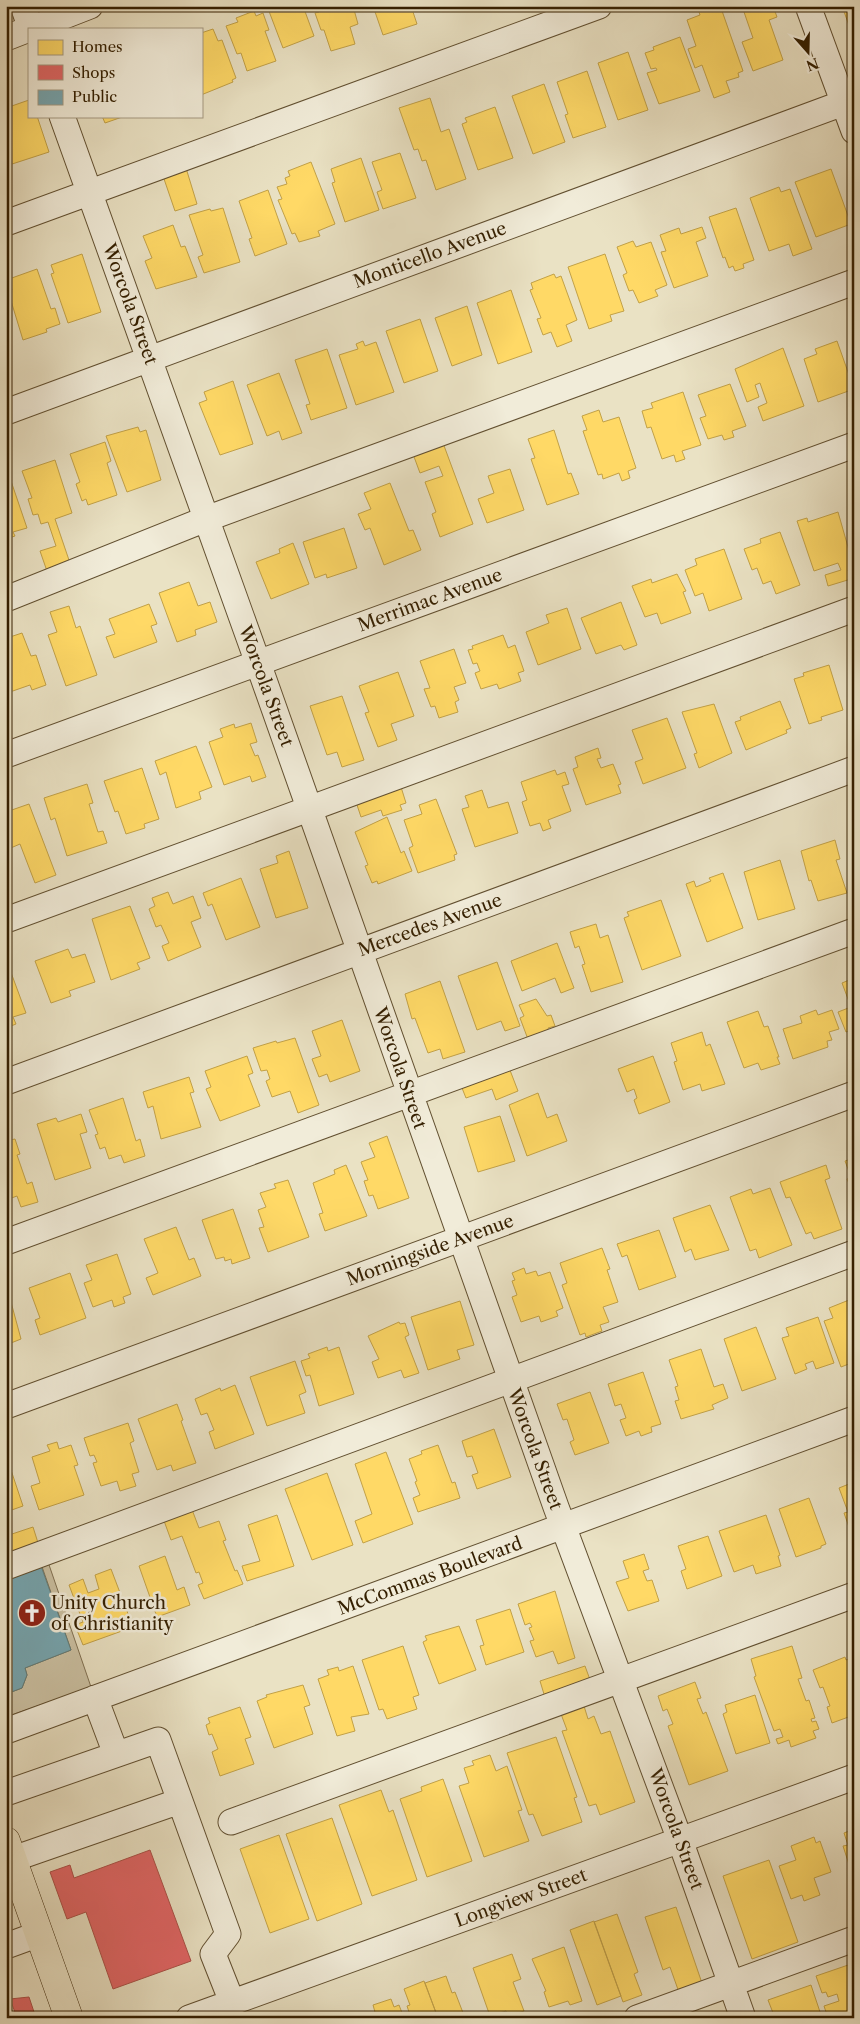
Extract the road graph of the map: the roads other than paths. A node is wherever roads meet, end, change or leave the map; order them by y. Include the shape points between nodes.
1 (23, 6) edge
2 (90, 6) edge
3 (599, 6) edge
4 (808, 6) edge
5 (30, 28) edge
6 (33, 28) edge
7 (28, 30) edge
8 (6, 38) edge
9 (849, 101) edge
10 (63, 118) edge
11 (854, 131) edge
12 (89, 193) junction
13 (6, 223) edge
14 (854, 282) edge
15 (150, 358) junction
16 (6, 412) edge
17 (854, 445) edge
18 (206, 519) junction
19 (6, 598) edge
20 (854, 609) edge
21 (258, 663) junction
22 (6, 756) edge
23 (854, 769) edge
24 (310, 809) junction
25 (6, 920) edge
26 (854, 931) edge
27 (360, 951) junction
28 (6, 1082) edge
29 (409, 1093) junction
30 (854, 1094) edge
31 (461, 1238) junction
32 (6, 1242) edge
33 (854, 1253) edge
34 (511, 1381) junction
35 (6, 1406) edge
36 (854, 1419) edge
37 (563, 1527) junction
38 (6, 1567) edge
39 (854, 1595) edge
40 (622, 1681) junction
41 (95, 1698) junction
42 (6, 1731) edge
43 (116, 1754) junction
44 (854, 1777) edge
45 (6, 1793) edge
46 (180, 1802) junction
47 (230, 1822) dead end
48 (680, 1840) junction
49 (9, 1850) edge
50 (39, 1934) junction
51 (854, 1940) edge
52 (6, 1946) edge
53 (731, 1984) junction
54 (223, 2009) edge
55 (69, 2018) edge
56 (189, 2018) edge
57 (637, 2018) edge
58 (743, 2018) edge

1 - 5 street
2 - 6 street
3 - 12 street
4 - 9 street
7 - 8 street
9 - 11 street
9 - 15 street, Monticello Avenue
10 - 12 street, Worcola Street
12 - 13 street
12 - 15 street, Worcola Street
14 - 18 street
15 - 16 street, Monticello Avenue
15 - 18 street, Worcola Street
17 - 21 street, Merrimac Avenue
18 - 19 street
18 - 21 street, Worcola Street
20 - 24 street
21 - 22 street, Merrimac Avenue
21 - 24 street, Worcola Street
23 - 27 street, Mercedes Avenue
24 - 25 street
24 - 27 street, Worcola Street
26 - 29 street
27 - 28 street, Mercedes Avenue
27 - 29 street, Worcola Street
29 - 31 street, Worcola Street
29 - 32 street
30 - 31 street, Morningside Avenue
31 - 34 street, Worcola Street
31 - 35 street, Morningside Avenue
33 - 34 street
34 - 37 street, Worcola Street
34 - 38 street
36 - 37 street, McCommas Boulevard
37 - 40 street, Worcola Street
37 - 41 street, McCommas Boulevard
39 - 40 street
40 - 47 street
40 - 48 street, Worcola Street
41 - 42 street, McCommas Boulevard
41 - 43 street
43 - 45 street
43 - 46 street via 158,1740
44 - 48 street, Longview Street
46 - 49 street
46 - 54 street via 228,1934 213,1954
48 - 53 street, Worcola Street
48 - 54 street, Longview Street
49 - 50 main road
50 - 52 street
50 - 55 main road
51 - 53 street
53 - 57 street
53 - 58 street, Worcola Street
54 - 56 street, Longview Street

